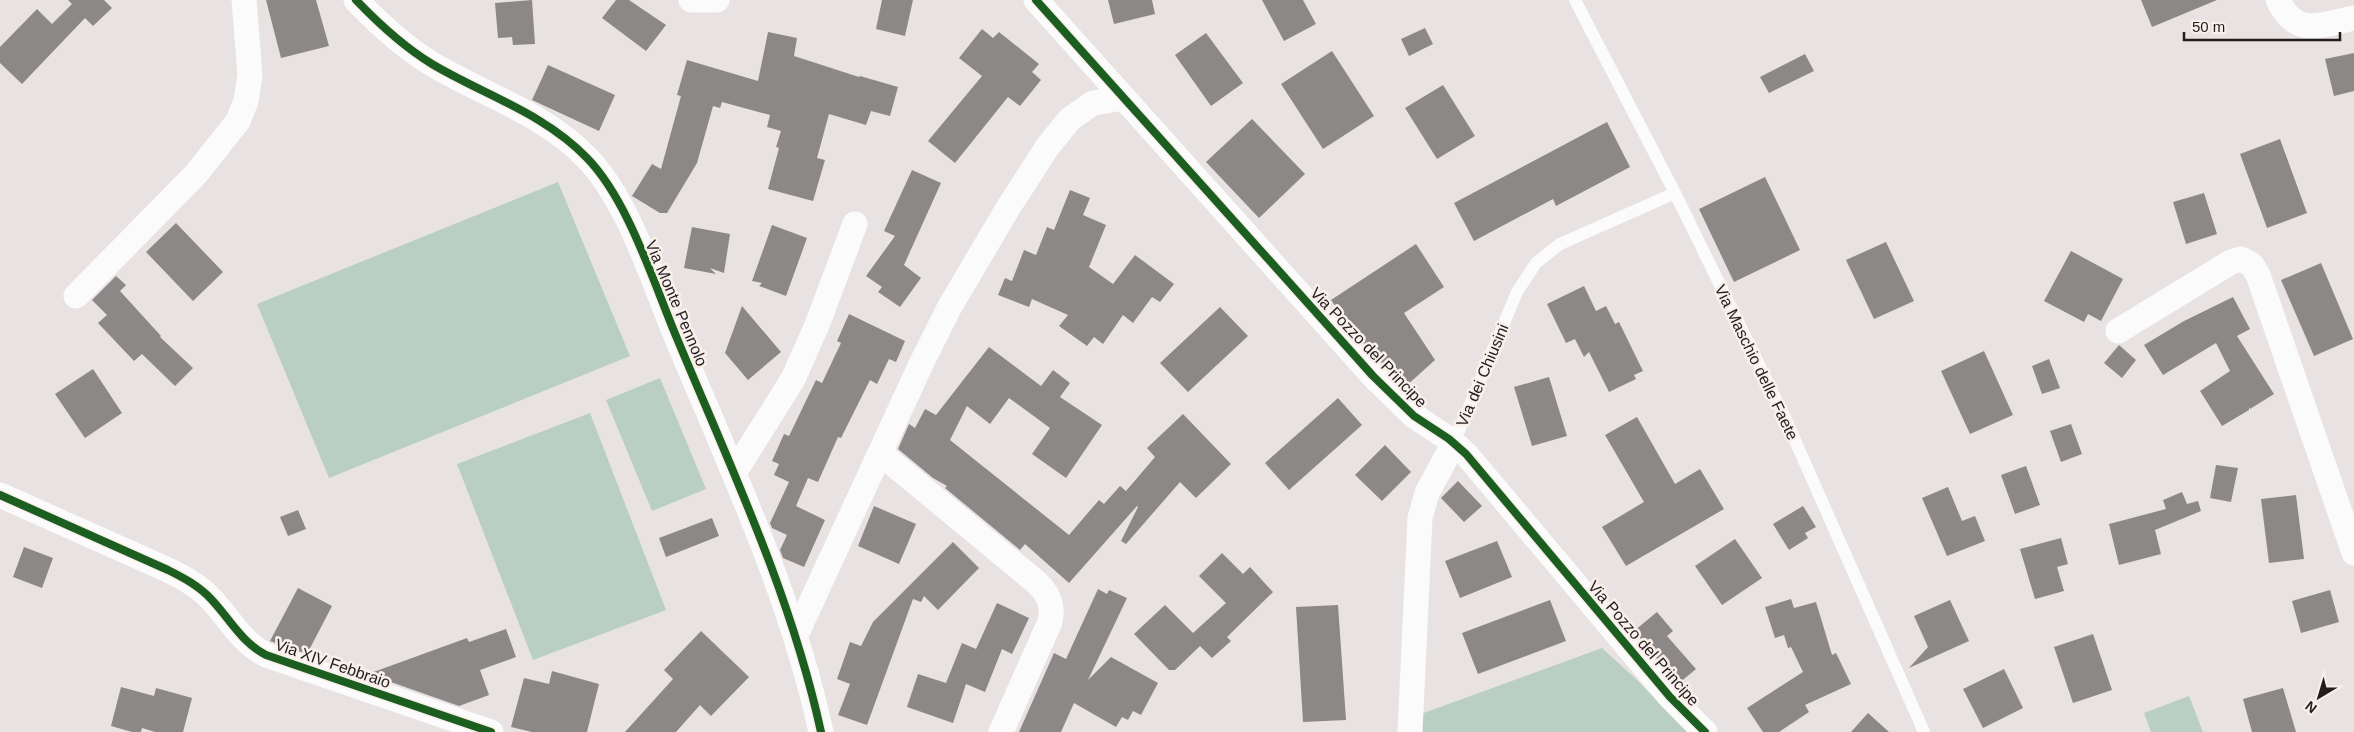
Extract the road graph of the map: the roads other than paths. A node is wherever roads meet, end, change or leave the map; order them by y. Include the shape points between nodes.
1 (244, 0) edge
2 (356, 0) edge
3 (691, 0) edge
4 (717, 0) edge
5 (1036, 0) edge
6 (1575, 0) edge
7 (2278, 0) edge
8 (2354, 18) edge
9 (1124, 98) junction
10 (1675, 193) junction
11 (855, 224) dead end
12 (76, 296) dead end
13 (2118, 331) dead end
14 (1454, 443) junction
15 (880, 453) junction
16 (734, 474) junction
17 (0, 495) edge
18 (2354, 553) edge
19 (796, 635) junction
20 (491, 732) edge
21 (821, 732) edge
22 (1001, 732) edge
23 (1410, 732) edge
24 (1705, 732) edge
25 (1924, 732) edge

1 - 12 street via 250,75 246,101 238,121 196,174
2 - 16 street, Via Monte Pennolo via 419,55 536,118 595,166 632,231
3 - 4 street
5 - 9 street, Via Pozzo del Principe
6 - 10 lane, Via Maschio delle Faete
7 - 8 street via 2290,19 2302,26
9 - 14 street, Via Pozzo del Principe via 1373,376 1414,416
9 - 15 street via 1099,101 1085,107 1048,146 949,308
10 - 14 lane, Via dei Chiusini via 1560,244 1536,263 1517,292
10 - 25 lane, Via Maschio delle Faete via 1786,420
11 - 16 street via 817,326 793,379
13 - 18 street via 2231,262 2242,259 2252,265
14 - 23 street, Via dei Chiusini via 1427,493 1420,518
14 - 24 street, Via Pozzo del Principe via 1670,697
15 - 19 street
15 - 22 street via 1036,582 1049,598 1050,622
16 - 19 street, Via Monte Pennolo
17 - 20 street, Via XIV Febbraio via 184,578 210,598 245,641 266,655
19 - 21 street, Via Monte Pennolo

